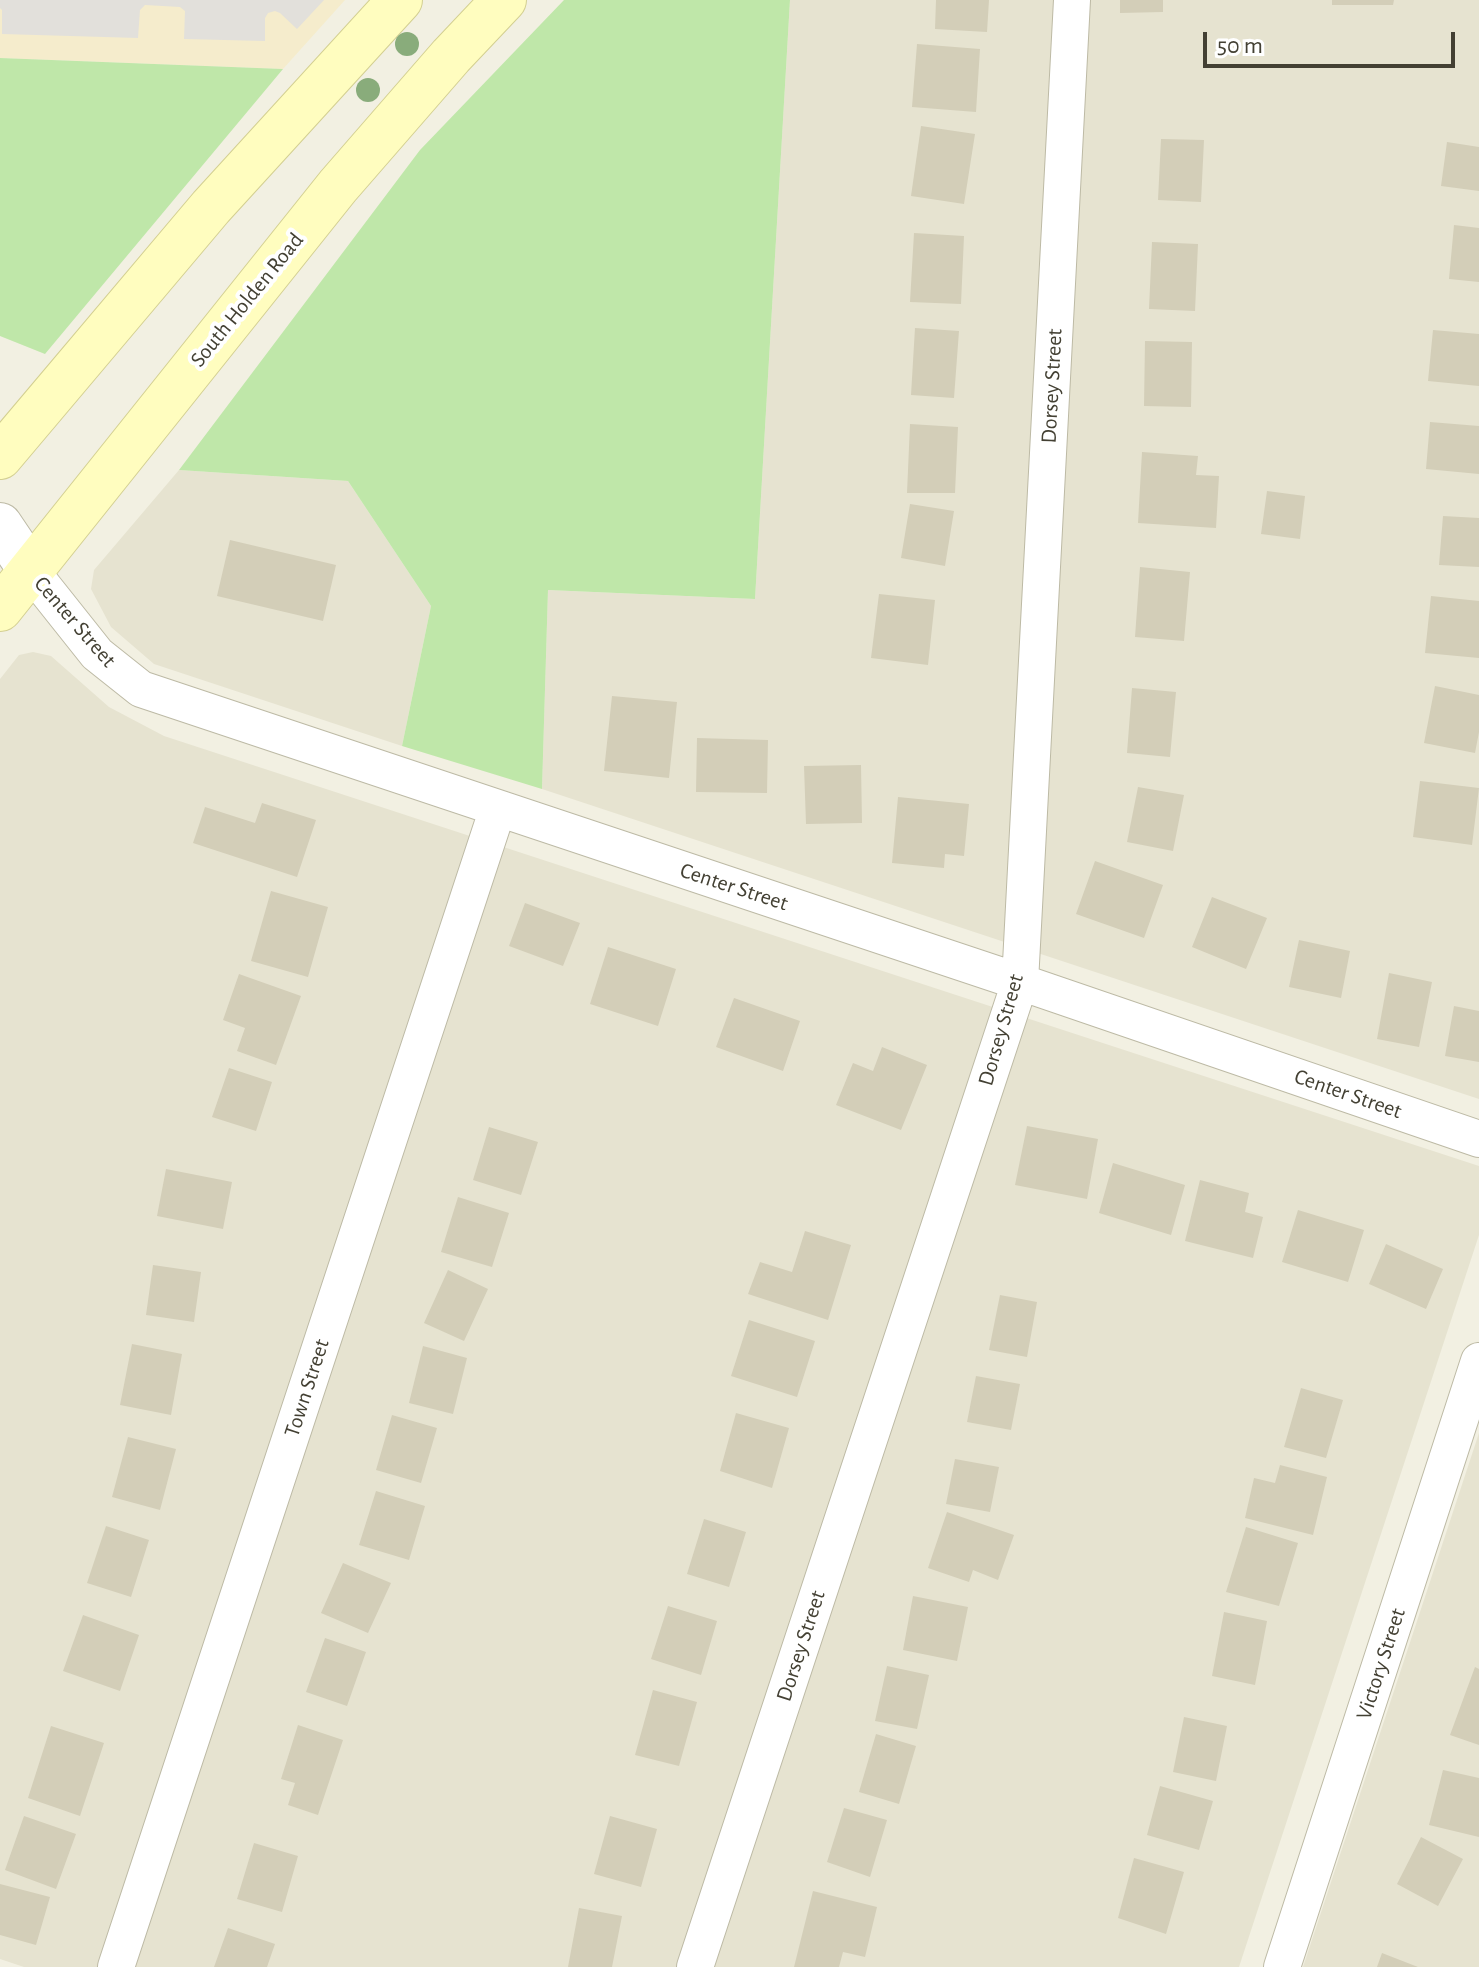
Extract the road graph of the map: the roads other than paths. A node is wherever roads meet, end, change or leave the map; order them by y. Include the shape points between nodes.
1 (400, 0) edge
2 (504, 0) edge
3 (1072, 0) edge
4 (0, 457) edge
5 (0, 525) edge
6 (31, 571) junction
7 (0, 609) edge
8 (498, 808) junction
9 (1020, 982) junction
10 (1479, 1139) edge
11 (1479, 1361) edge
12 (116, 1967) edge
13 (695, 1967) edge
14 (1282, 1967) edge

1 - 4 main road via 211,207
2 - 6 main road, South Holden Road via 338,186
3 - 9 street, Dorsey Street
5 - 6 street
6 - 7 main road, South Holden Road
6 - 8 street, Center Street via 97,654 141,689
8 - 9 street, Center Street
8 - 12 street, Town Street
9 - 10 street, Center Street
9 - 13 street, Dorsey Street
11 - 14 street, Victory Street

